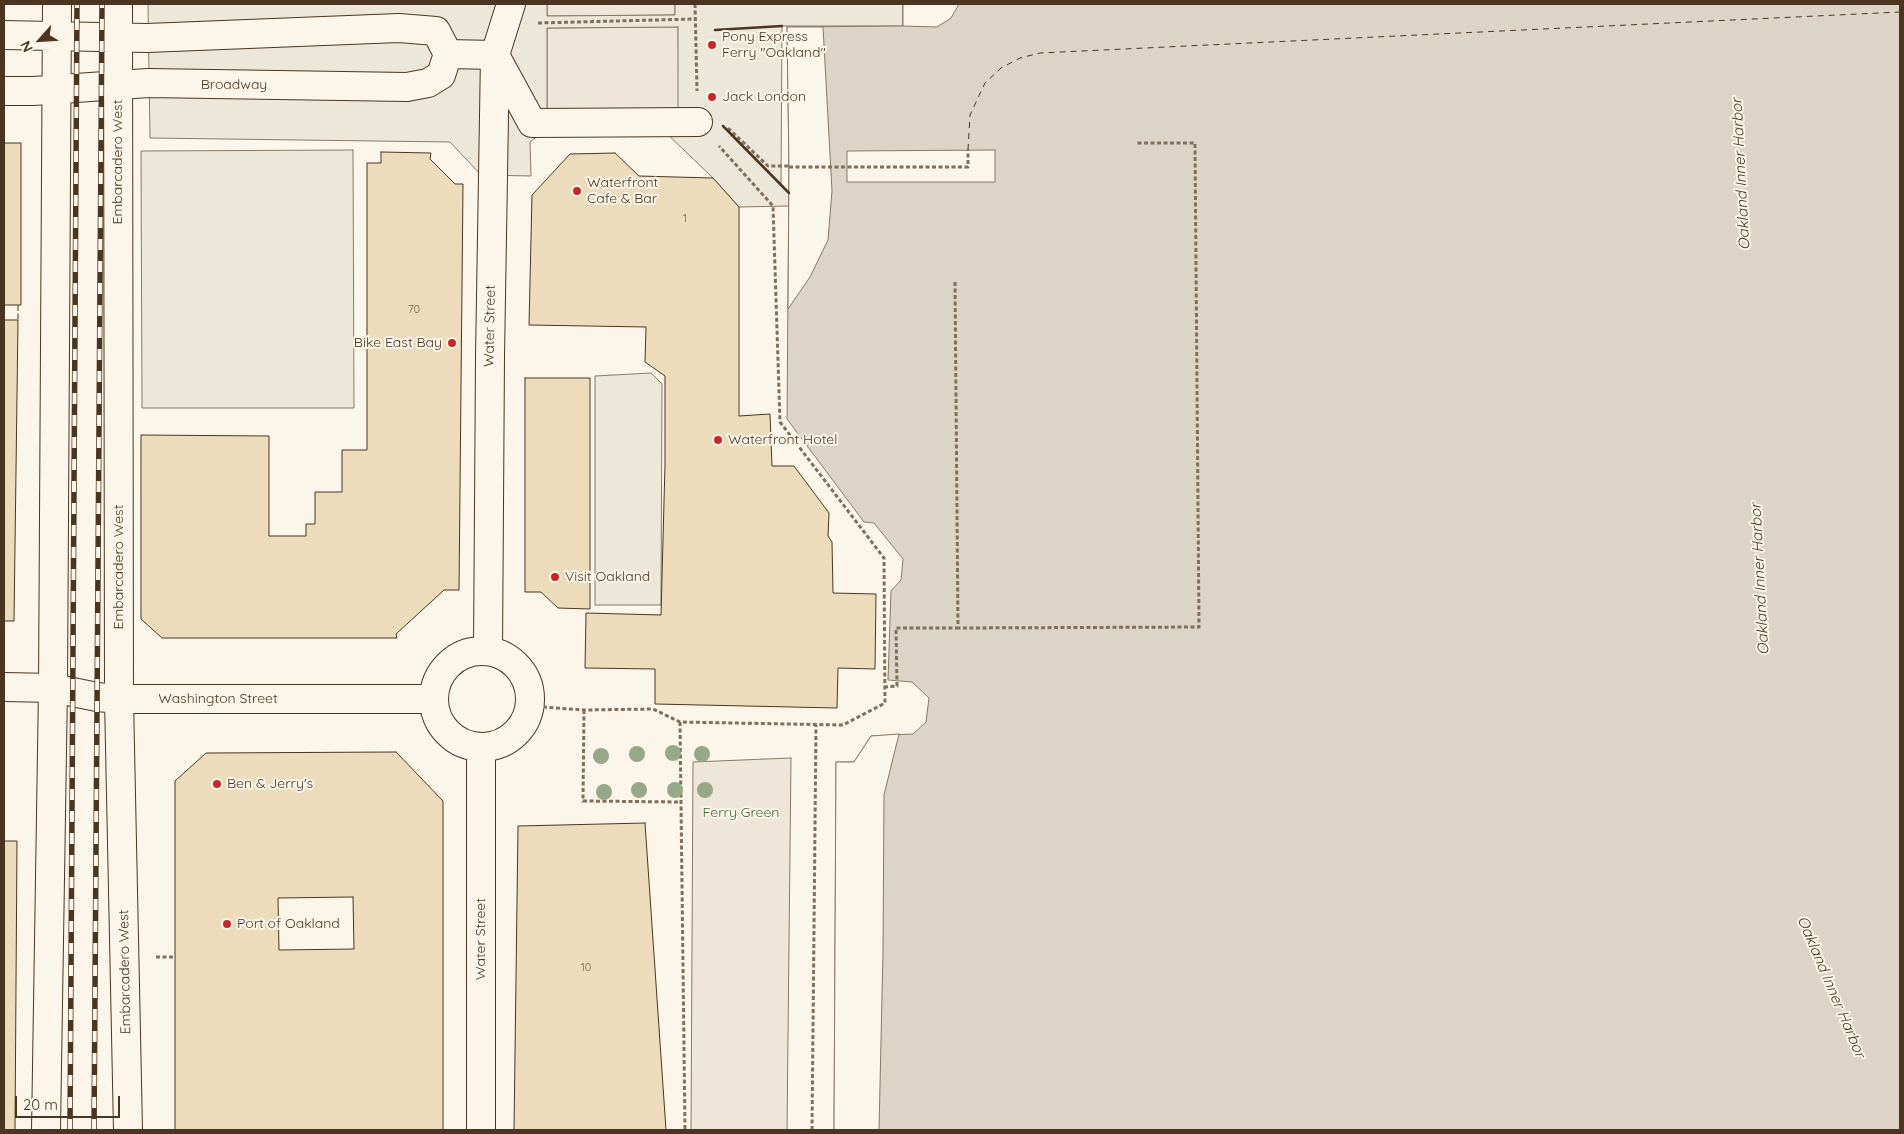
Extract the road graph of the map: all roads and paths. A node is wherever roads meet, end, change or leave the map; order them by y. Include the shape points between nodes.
1 (57, 4) edge
2 (118, 4) edge
3 (695, 4) edge
4 (508, 14) edge
5 (695, 19) junction
6 (4, 35) edge
7 (56, 36) junction
8 (118, 36) junction
9 (448, 54) junction
10 (495, 55) junction
11 (118, 85) junction
12 (56, 89) junction
13 (4, 91) edge
14 (698, 122) junction
15 (725, 126) dead end
16 (1137, 143) dead end
17 (968, 150) dead end
18 (789, 166) dead end
19 (847, 168) junction
20 (955, 282) dead end
21 (958, 628) junction
22 (488, 651) junction
23 (884, 686) junction
24 (4, 687) edge
25 (53, 688) junction
26 (119, 699) junction
27 (434, 699) junction
28 (530, 706) junction
29 (584, 710) junction
30 (680, 722) junction
31 (816, 725) junction
32 (481, 747) junction
33 (681, 802) junction
34 (156, 957) dead end
35 (175, 957) dead end
36 (46, 1130) edge
37 (128, 1130) edge
38 (481, 1130) edge
39 (685, 1130) edge
40 (812, 1130) edge

1 - 7 street
2 - 8 street, Embarcadero West
3 - 5 path
4 - 5 path
4 - 10 street, Water Street
5 - 14 path
6 - 7 street
7 - 8 street
7 - 12 street
8 - 9 street via 399,28 436,31
8 - 11 street, Embarcadero West
9 - 10 street
9 - 11 street, Broadway via 441,75 428,84 407,87
10 - 14 street via 532,123
10 - 22 street, Water Street
11 - 12 street, Broadway
11 - 26 street, Embarcadero West
12 - 13 street, Broadway
12 - 25 street
14 - 23 path via 772,206 780,422 884,558
15 - 19 path via 768,166
16 - 21 path via 1195,143 1199,627
17 - 19 path via 968,167
18 - 19 path
20 - 21 path
21 - 23 path via 896,628 897,686
22 - 27 street via 474,651 450,663 441,673
22 - 28 street via 502,655 525,676
23 - 31 path via 885,703 843,726
24 - 25 street, Washington Street
25 - 26 street, Washington Street
25 - 36 street
26 - 27 street, Washington Street
26 - 37 street, Embarcadero West
27 - 32 street via 436,714 453,738
28 - 29 path
28 - 32 street via 522,725 508,740 495,746
29 - 30 path via 653,709
29 - 33 path via 583,801
30 - 31 path
30 - 33 path
31 - 40 path
32 - 38 street, Water Street
33 - 39 path
34 - 35 path

